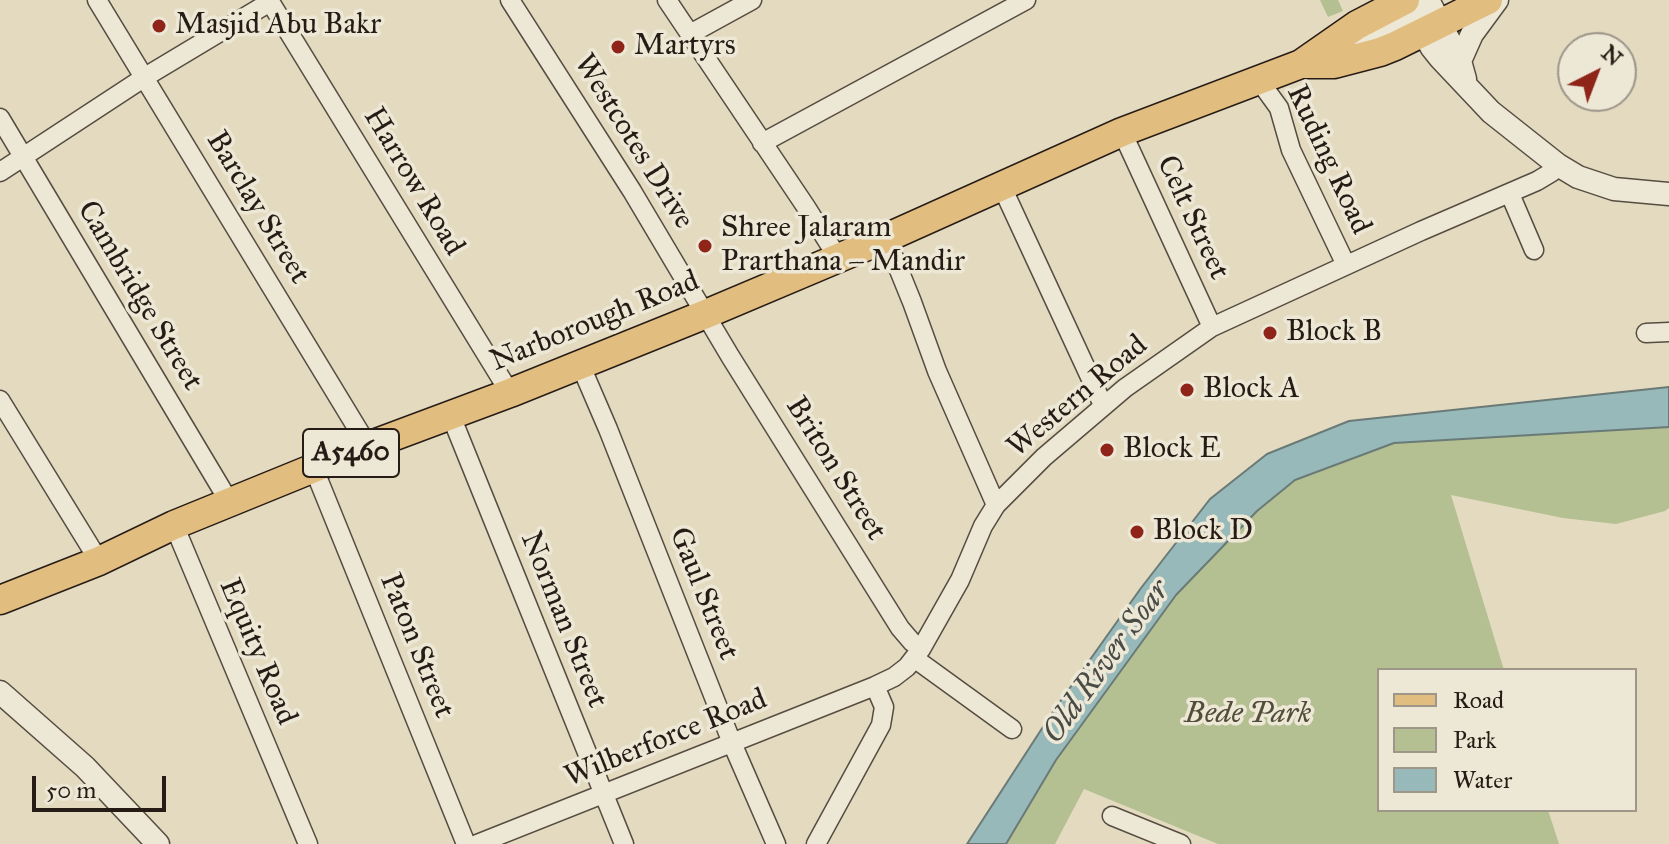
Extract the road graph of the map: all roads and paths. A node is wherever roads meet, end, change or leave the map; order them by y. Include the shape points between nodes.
1 (97, 0) edge
2 (510, 0) edge
3 (667, 0) edge
4 (752, 0) edge
5 (1026, 0) edge
6 (1488, 0) edge
7 (1497, 0) edge
8 (269, 1) edge
9 (1422, 9) edge
10 (690, 34) junction
11 (1460, 61) junction
12 (1301, 64) junction
13 (145, 77) junction
14 (1258, 79) junction
15 (1466, 84) junction
16 (0, 118) edge
17 (1122, 132) junction
18 (762, 143) junction
19 (24, 157) junction
20 (1558, 165) junction
21 (0, 172) edge
22 (1002, 187) junction
23 (1510, 194) junction
24 (1669, 194) edge
25 (886, 238) junction
26 (1534, 250) dead end
27 (838, 258) junction
28 (1346, 265) junction
29 (706, 314) junction
30 (1212, 327) junction
31 (1669, 332) edge
32 (1646, 333) dead end
33 (580, 364) junction
34 (510, 393) junction
35 (0, 400) edge
36 (1103, 405) junction
37 (451, 416) junction
38 (368, 446) junction
39 (314, 469) junction
40 (230, 503) junction
41 (996, 505) junction
42 (174, 525) junction
43 (99, 561) junction
44 (0, 600) edge
45 (918, 653) junction
46 (875, 686) junction
47 (0, 692) edge
48 (1012, 729) dead end
49 (732, 743) junction
50 (603, 795) junction
51 (1112, 816) dead end
52 (158, 844) edge
53 (308, 844) edge
54 (466, 844) edge
55 (477, 844) edge
56 (624, 844) edge
57 (776, 844) edge
58 (816, 844) edge
59 (1181, 844) edge

1 - 13 street, Barclay Street
2 - 29 street, Westcotes Drive
3 - 10 street
4 - 10 street
5 - 18 street
6 - 9 main road, A5460
7 - 11 street
8 - 13 street
8 - 34 street, Harrow Road
9 - 11 street
9 - 12 main road, Narborough Road / A5460 via 1345,33
9 - 12 main road, Narborough Road / A5460 via 1395,46 1347,61
9 - 15 street via 1440,58
10 - 18 street
11 - 15 street
12 - 14 main road, Narborough Road / A5460
13 - 19 street
13 - 38 street, Barclay Street
14 - 17 main road, Narborough Road / A5460
14 - 28 street, Ruding Road via 1279,108 1291,150
15 - 20 street via 1491,112
16 - 19 street, Cambridge Street
17 - 22 main road, Narborough Road / A5460
17 - 30 street, Celt Street
18 - 27 street
19 - 21 street
19 - 40 street, Cambridge Street
20 - 23 street, Western Road
20 - 24 street via 1614,189
22 - 25 main road, Narborough Road / A5460
22 - 36 street
23 - 26 street
23 - 28 street, Western Road
25 - 27 main road, Narborough Road / A5460
25 - 41 street
27 - 29 main road, Narborough Road / A5460
28 - 30 street, Western Road
29 - 33 main road, Narborough Road / A5460
29 - 45 street, Briton Street
30 - 36 street, Western Road
31 - 32 street
33 - 34 main road, Narborough Road / A5460
33 - 49 street, Gaul Street
34 - 37 main road, Narborough Road / A5460
35 - 43 street
36 - 41 street, Western Road
37 - 38 main road, Narborough Road / A5460
37 - 50 street, Norman Street
38 - 39 main road, Narborough Road / A5460
39 - 40 main road, Narborough Road / A5460
39 - 54 street, Paton Street
40 - 42 main road, Narborough Road / A5460
41 - 45 street, Western Road
42 - 43 main road, Narborough Road / A5460
42 - 53 street, Equity Road
43 - 44 main road, Narborough Road / A5460
45 - 46 street, Western Road via 894,677
45 - 48 street, Briton Street
46 - 49 street, Wilberforce Road
46 - 58 street via 884,707 881,725
47 - 52 street via 85,767
49 - 50 street, Wilberforce Road
49 - 57 street, Gaul Street
50 - 55 street, Wilberforce Road
50 - 56 street, Norman Street
51 - 59 street

